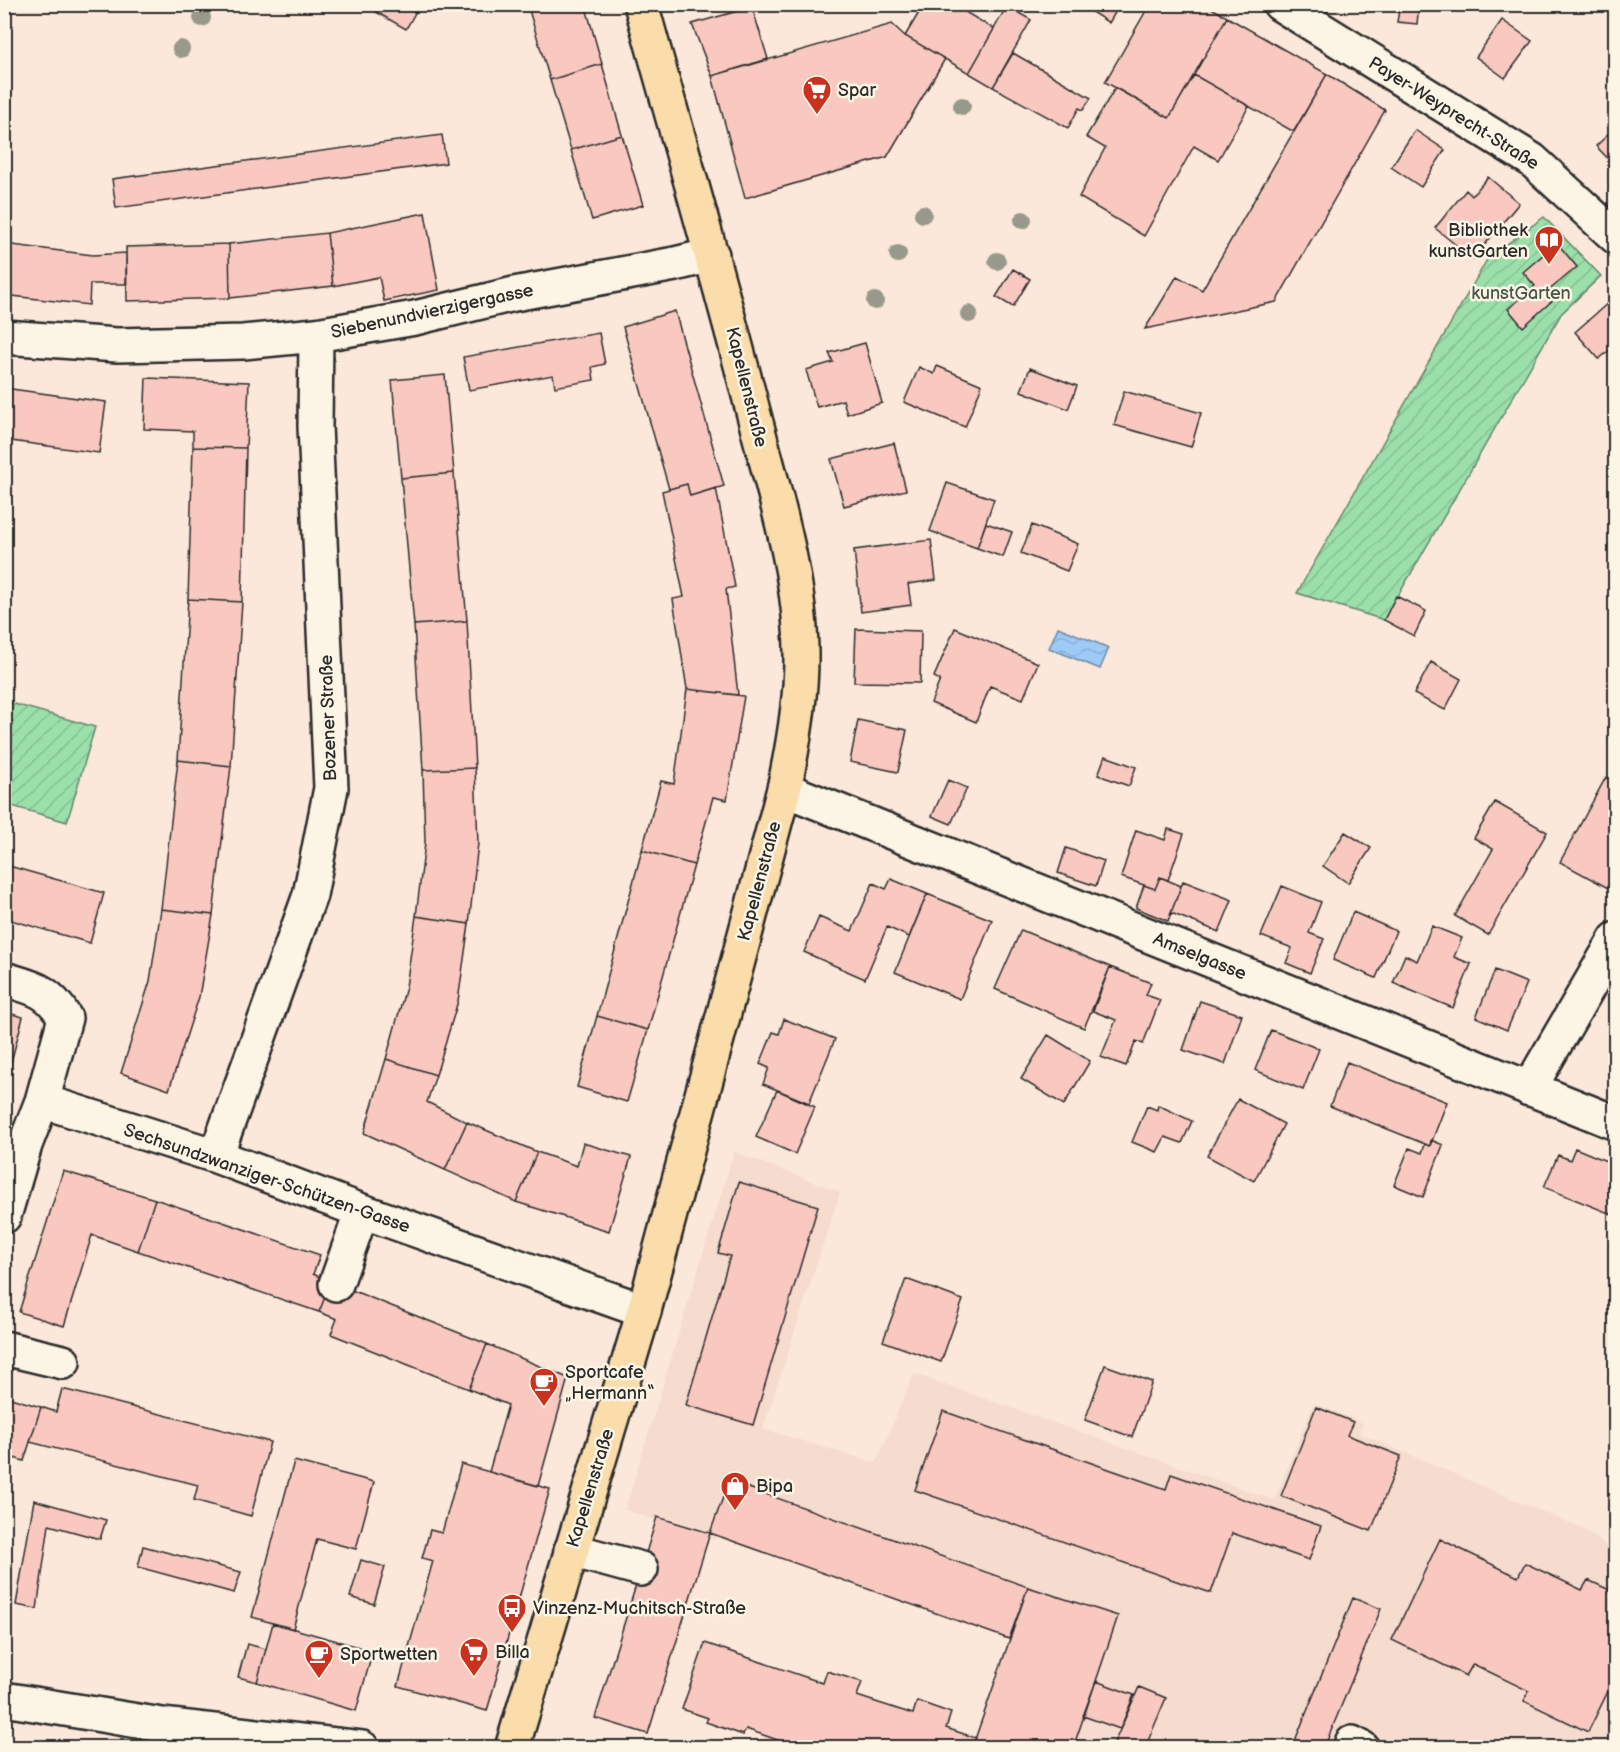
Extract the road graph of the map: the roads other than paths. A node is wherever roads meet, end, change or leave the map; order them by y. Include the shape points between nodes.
1 (641, 4) edge
2 (1280, 4) edge
3 (1616, 237) edge
4 (712, 255) junction
5 (316, 335) junction
6 (4, 337) edge
7 (784, 789) junction
8 (1616, 939) edge
9 (4, 979) edge
10 (1529, 1089) junction
11 (42, 1101) junction
12 (1616, 1123) edge
13 (216, 1156) junction
14 (362, 1211) junction
15 (4, 1216) edge
16 (336, 1284) dead end
17 (644, 1311) junction
18 (4, 1348) edge
19 (63, 1362) dead end
20 (571, 1550) junction
21 (641, 1569) dead end
22 (4, 1699) edge
23 (362, 1748) edge
24 (512, 1748) edge
25 (1350, 1748) edge
26 (1362, 1748) edge

1 - 4 main road, Kapellenstraße
2 - 3 street, Payer-Weyprecht-Straße via 1532,160
4 - 5 street, Siebenundvierzigergasse
4 - 7 main road, Kapellenstraße via 786,539 798,615 799,702
5 - 6 street, Siebenundvierzigergasse via 243,342 127,345
5 - 13 street, Bozener Straße via 315,426 331,788 310,896
7 - 10 street, Amselgasse
7 - 17 main road, Kapellenstraße
8 - 10 street
9 - 11 street via 40,990 56,1003 65,1018
10 - 12 street, Amselgasse
11 - 13 street, Sechsundzwanziger-Schützen-Gasse
11 - 15 street
13 - 14 street, Sechsundzwanziger-Schützen-Gasse
14 - 16 street
14 - 17 street, Sechsundzwanziger-Schützen-Gasse
17 - 20 main road, Kapellenstraße
18 - 19 street
20 - 21 street
20 - 24 main road, Kapellenstraße
22 - 23 street via 162,1725
25 - 26 street via 1352,1743

